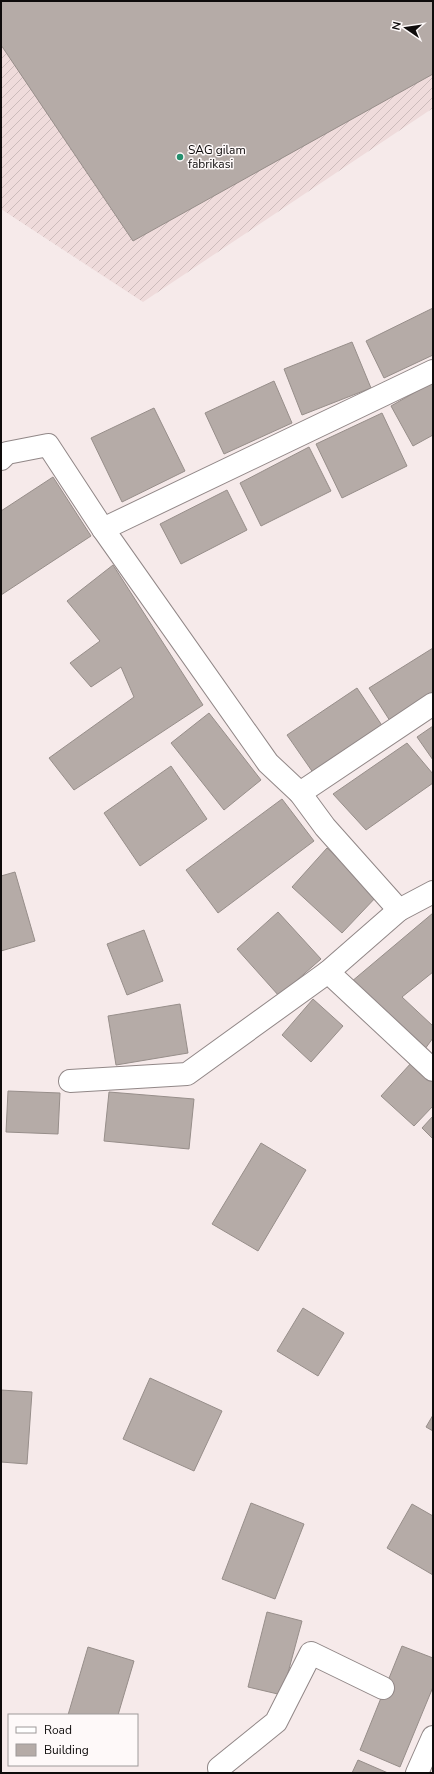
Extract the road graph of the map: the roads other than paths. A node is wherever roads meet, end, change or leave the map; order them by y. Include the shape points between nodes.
1 (433, 370) edge
2 (1, 459) edge
3 (103, 529) junction
4 (433, 704) edge
5 (300, 793) junction
6 (433, 892) edge
7 (399, 910) junction
8 (328, 972) junction
9 (433, 1070) edge
10 (70, 1081) dead end
11 (383, 1688) dead end
12 (433, 1737) edge
13 (220, 1773) edge
14 (417, 1773) edge

1 - 3 street
2 - 3 street via 7,453 48,444
3 - 5 street via 268,763
4 - 5 street
5 - 7 street via 325,827
6 - 7 street
7 - 8 street
8 - 9 street
8 - 10 street via 187,1074
11 - 13 street via 311,1653 276,1722 219,1768
12 - 14 street

